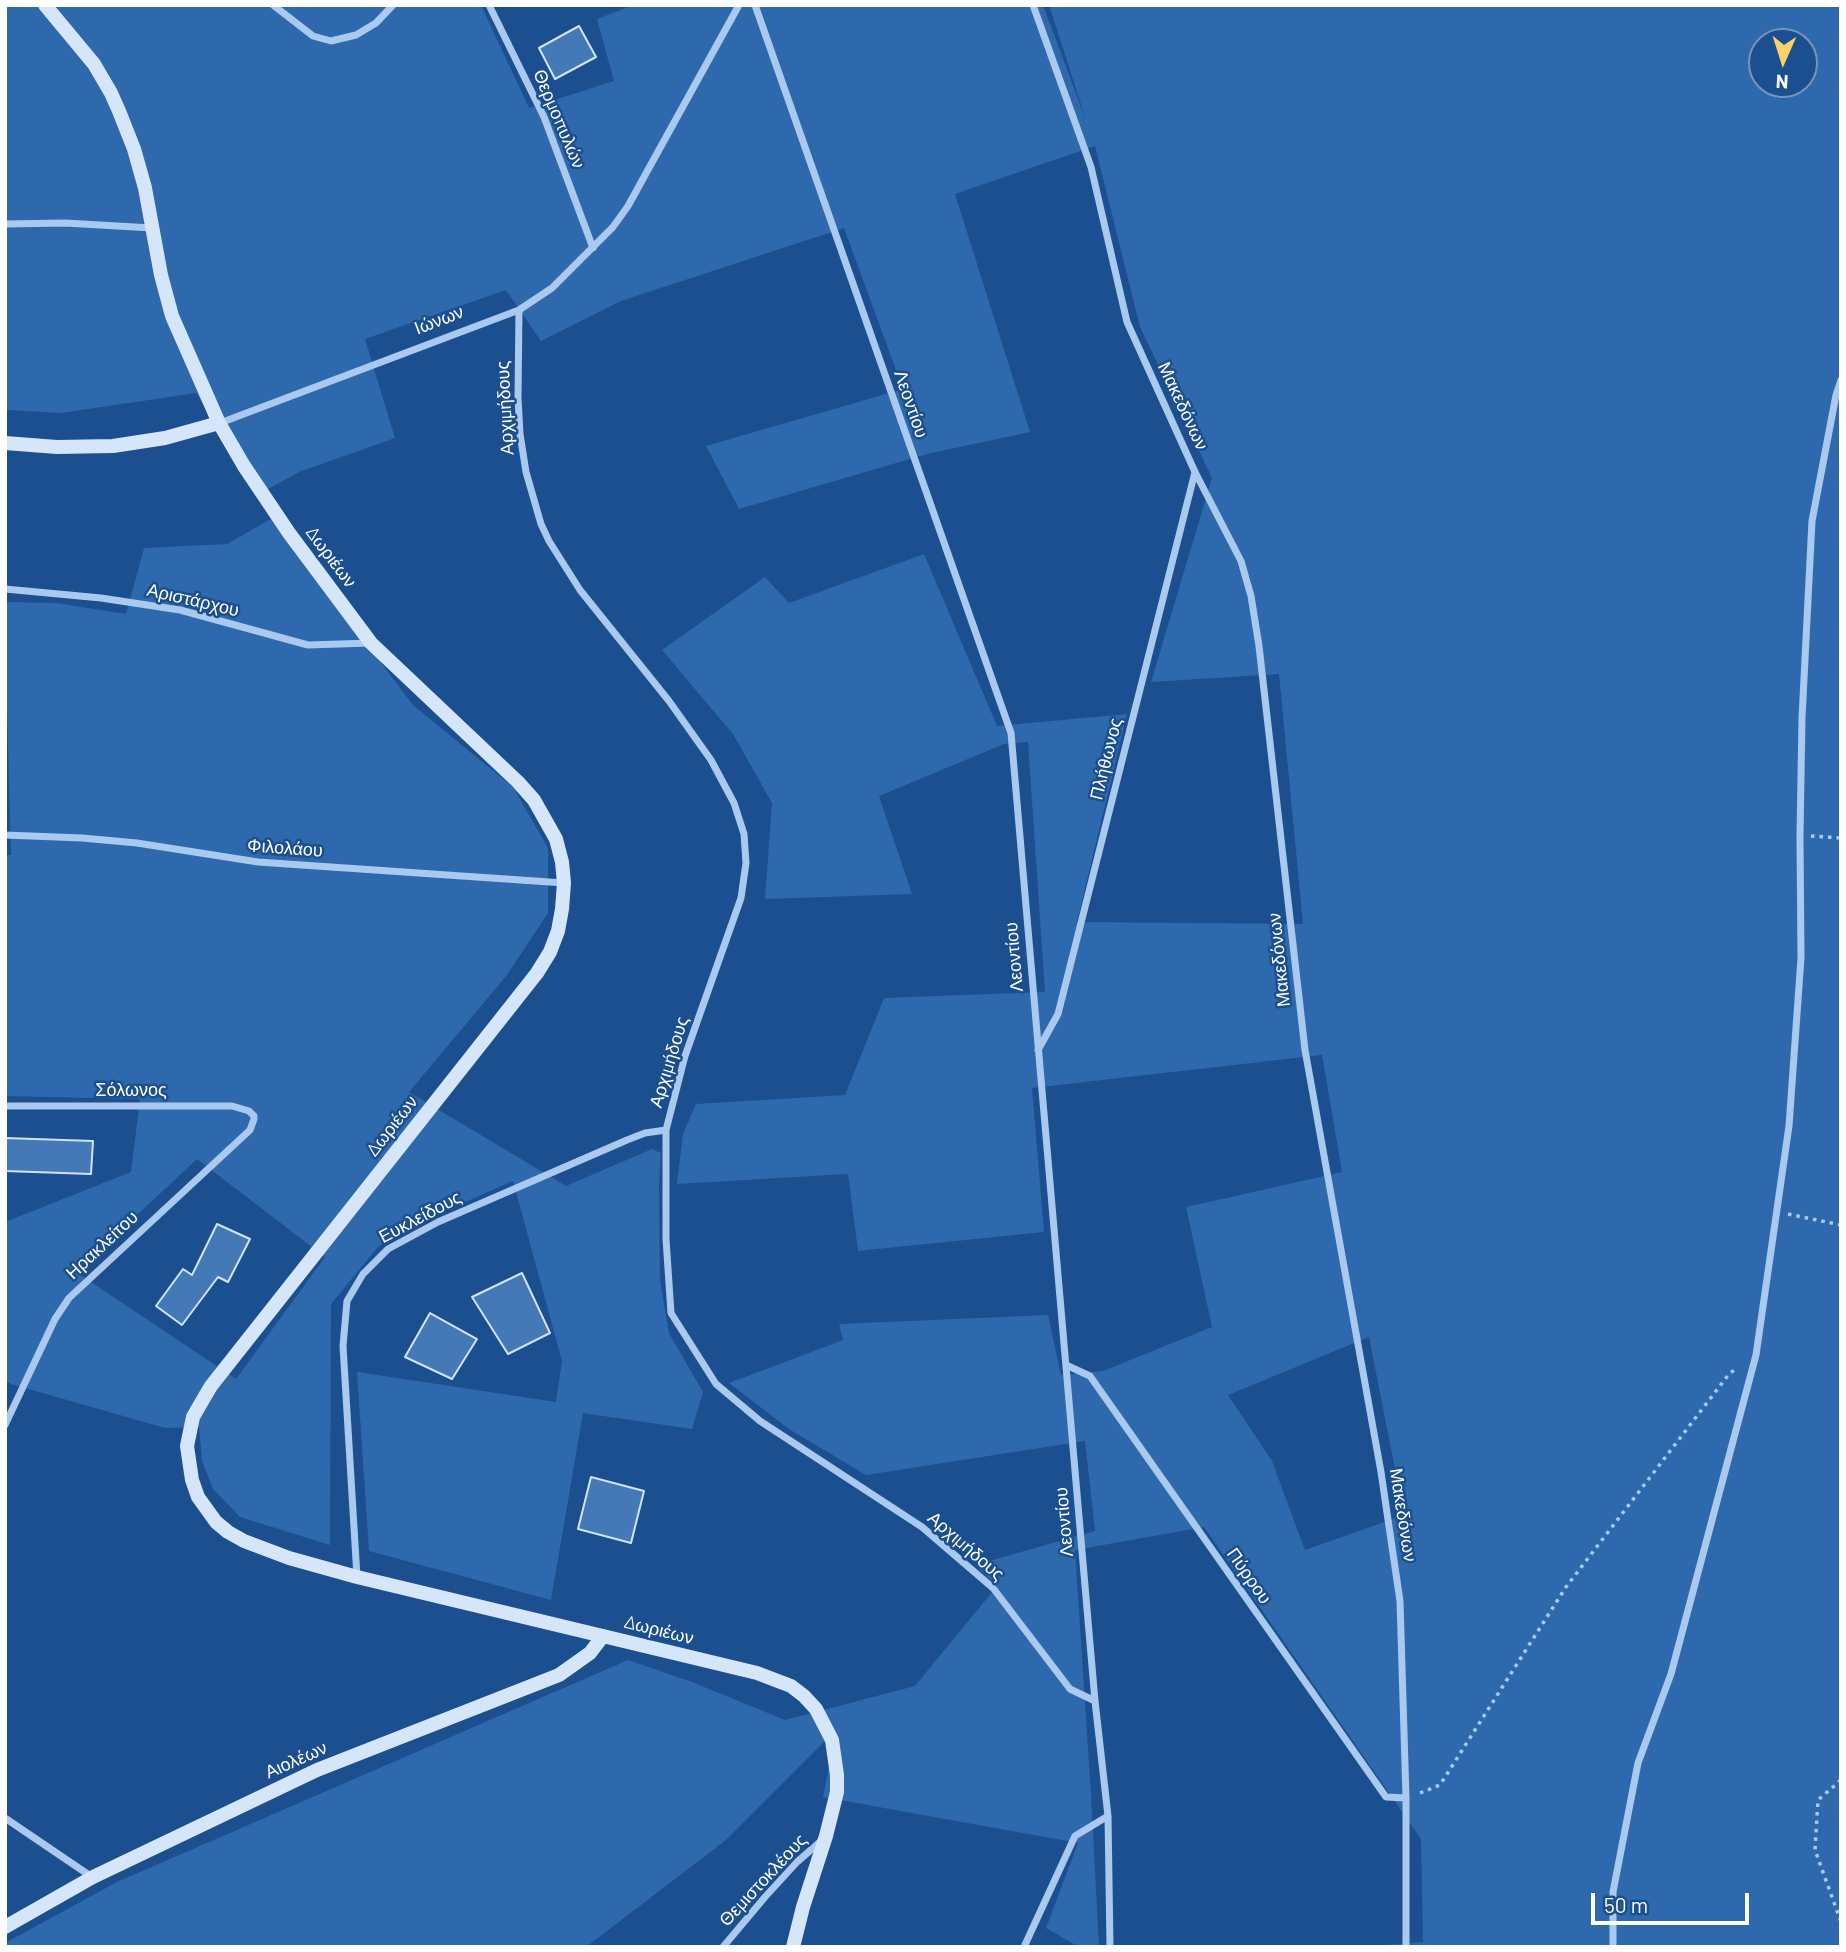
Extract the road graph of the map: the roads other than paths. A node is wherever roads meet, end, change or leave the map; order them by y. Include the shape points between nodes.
1 (46, 5) edge
2 (273, 5) edge
3 (393, 5) edge
4 (489, 5) edge
5 (739, 5) edge
6 (755, 5) edge
7 (1033, 5) edge
8 (5, 224) edge
9 (153, 228) junction
10 (593, 248) junction
11 (519, 310) junction
12 (1841, 380) edge
13 (219, 423) junction
14 (5, 443) edge
15 (1195, 472) junction
16 (5, 589) edge
17 (371, 643) junction
18 (5, 835) edge
19 (564, 883) junction
20 (1038, 1050) junction
21 (5, 1106) edge
22 (254, 1116) joint
23 (666, 1130) junction
24 (1066, 1365) junction
25 (5, 1425) edge
26 (357, 1577) junction
27 (603, 1636) junction
28 (1095, 1701) junction
29 (1406, 1798) junction
30 (1108, 1816) junction
31 (5, 1818) edge
32 (826, 1836) junction
33 (93, 1877) junction
34 (5, 1927) edge
35 (723, 1947) edge
36 (793, 1947) edge
37 (1024, 1947) edge
38 (1110, 1947) edge
39 (1406, 1947) edge
40 (1613, 1947) edge

1 - 9 street, Δωριέων via 94,64 111,93 141,170
2 - 3 street via 313,36 331,41 356,35
4 - 10 street, Θερμοπυλών via 544,117
5 - 10 street, Ιώνων via 628,206
6 - 20 street, Λεοντίου via 1010,733
7 - 15 street, Μακεδόνων via 1091,167 1127,322
8 - 9 street
9 - 13 street, Δωριέων via 172,316
10 - 11 street, Ιώνων via 552,288
11 - 13 street, Ιώνων
11 - 23 street, Αρχιμήδους via 520,434 541,524 580,590 711,760 744,834 741,898 685,1056
12 - 40 street via 1812,521 1802,718 1801,958 1789,1126 1777,1212 1756,1355 1671,1674 1638,1763 1612,1892
13 - 14 street, Ιώνων via 113,446
13 - 17 street, Δωριέων via 289,533
15 - 20 street, Πλήθωνος via 1058,1014
15 - 29 street, Μακεδόνων via 1241,561 1257,633 1305,1050 1400,1601
16 - 17 street, Αριστάρχου via 169,608 308,645
17 - 19 street, Δωριέων via 534,800 556,839
18 - 19 street, Φιλολάου via 137,843 258,862
19 - 26 street, Δωριέων via 558,930 537,973 211,1386 193,1417 187,1446 192,1480 216,1522 265,1550
20 - 24 street, Λεοντίου
21 - 22 street, Σόλωνος via 232,1106
22 - 25 street, Ηρακλείτου via 250,1130 69,1298
23 - 26 street, Ευκλείδους via 627,1140 438,1222 388,1249 358,1280 347,1301 343,1346
23 - 28 street, Αρχιμήδους via 671,1313 716,1384 760,1421 922,1527 993,1588 1070,1689
24 - 28 street, Λεοντίου
24 - 29 street, Πύρρου via 1090,1376 1386,1797
26 - 27 street, Δωριέων
27 - 32 street, Δωριέων via 757,1673 804,1696 825,1724 836,1756 837,1792
27 - 33 street, Αιολέων via 581,1661 559,1675 317,1770
28 - 30 street, Λεοντίου
29 - 39 street, Μακεδόνων
30 - 37 street via 1075,1836
30 - 38 street, Λεοντίου
31 - 33 street
32 - 35 street, Θεμιστοκλέους
32 - 36 street, Δωριέων
33 - 34 street, Αιολέων

